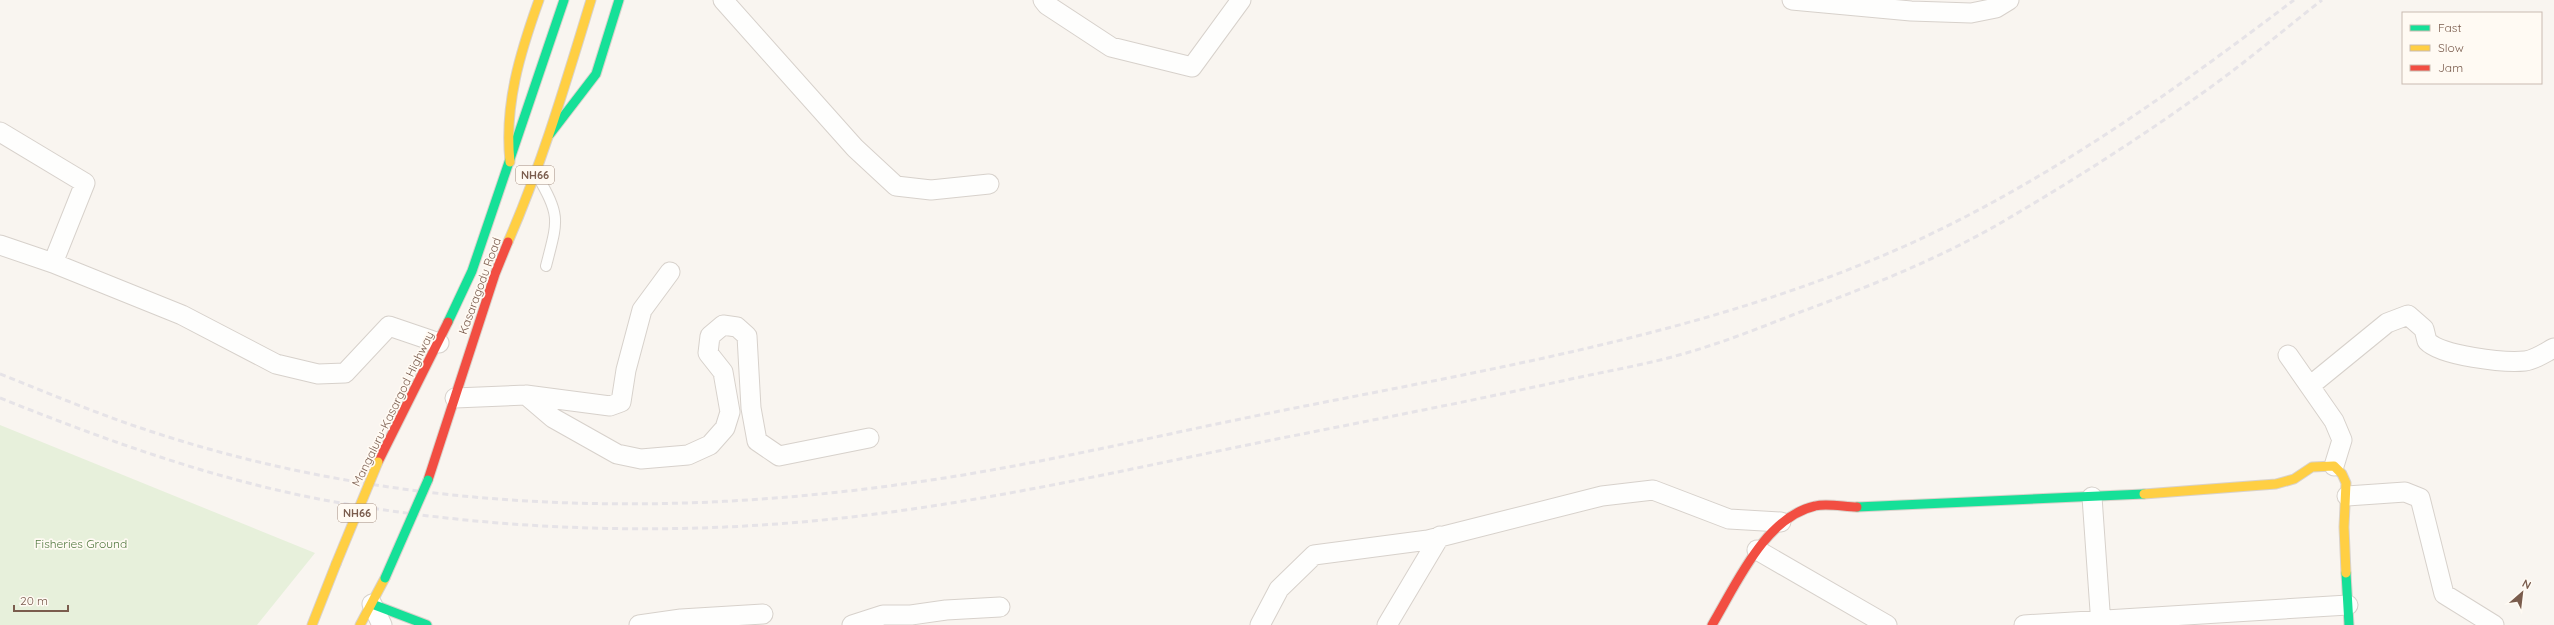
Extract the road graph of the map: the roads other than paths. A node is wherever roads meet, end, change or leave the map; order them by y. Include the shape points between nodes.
1 (539, 0) edge
2 (564, 0) edge
3 (591, 0) edge
4 (619, 0) edge
5 (723, 0) edge
6 (1043, 0) edge
7 (1241, 0) edge
8 (1792, 0) edge
9 (2009, 0) edge
10 (0, 132) edge
11 (549, 135) junction
12 (510, 162) junction
13 (536, 173) junction
14 (989, 184) dead end
15 (0, 245) edge
16 (54, 263) junction
17 (546, 266) dead end
18 (472, 270) joint
19 (670, 272) dead end
20 (439, 342) junction
21 (2554, 348) edge
22 (2288, 355) dead end
23 (2311, 385) junction
24 (526, 395) junction
25 (456, 398) junction
26 (869, 438) dead end
27 (2334, 466) junction
28 (2346, 496) junction
29 (2092, 497) junction
30 (1781, 522) junction
31 (1440, 536) junction
32 (1757, 550) junction
33 (372, 604) junction
34 (2348, 605) junction
35 (1000, 607) dead end
36 (763, 614) dead end
37 (2101, 623) edge
38 (311, 624) edge
39 (360, 625) edge
40 (382, 625) edge
41 (394, 625) edge
42 (427, 625) edge
43 (639, 625) edge
44 (852, 625) edge
45 (1260, 625) edge
46 (1387, 625) edge
47 (1712, 625) edge
48 (1888, 625) edge
49 (2024, 625) edge
50 (2350, 625) edge
51 (2494, 625) edge

1 - 12 main road via 518,60 506,139
2 - 12 main road, Kasaragodu Road / NH66
3 - 11 main road, Kasaragodu Road / NH66
4 - 11 main road via 596,74
5 - 14 street via 855,148 896,186 931,190
6 - 7 street via 1046,6 1111,47 1192,67
8 - 9 street via 1911,11 1971,13 1996,8
10 - 16 street via 85,183
11 - 13 main road, Kasaragodu Road / NH66
12 - 18 main road, Kasaragodu Road / NH66
13 - 17 lane via 555,210 556,228
13 - 25 main road, Kasaragodu Road / NH66 via 495,274
15 - 16 street
16 - 20 street via 182,315 276,364 318,374 345,373 389,326
18 - 20 main road, Mangaluru-Kasargod Highway / NH66
19 - 24 street via 642,310 626,370 621,402 610,406
20 - 38 main road, Mangaluru-Kasargod Highway / NH66, bridge via 378,462
21 - 23 street via 2526,361 2480,358 2440,351 2427,341 2424,329 2408,315 2387,323
22 - 23 street
23 - 27 street via 2334,421 2342,440
24 - 25 street
24 - 26 street via 553,418 617,454 641,459 688,455 710,445 725,428 730,412 723,372 708,353 710,336 723,325 737,327 747,336 751,408 757,441 765,449 780,456
25 - 33 main road, Kasaragodu Road / NH66, bridge via 428,480
27 - 28 main road via 2342,474
27 - 29 main road via 2312,467 2294,479 2276,484
28 - 34 main road via 2344,527
28 - 51 street via 2405,492 2420,498 2444,594
29 - 30 main road via 1875,508 1815,506
29 - 37 street
30 - 31 street via 1729,519 1653,490 1602,496
30 - 32 main road
31 - 45 street via 1314,555 1279,589
31 - 46 street
32 - 47 main road
32 - 48 street
33 - 39 main road, NH66
33 - 40 street
33 - 41 street
33 - 42 main road
34 - 37 street
34 - 50 main road
35 - 44 street via 883,615
36 - 43 street via 681,618
37 - 49 street

